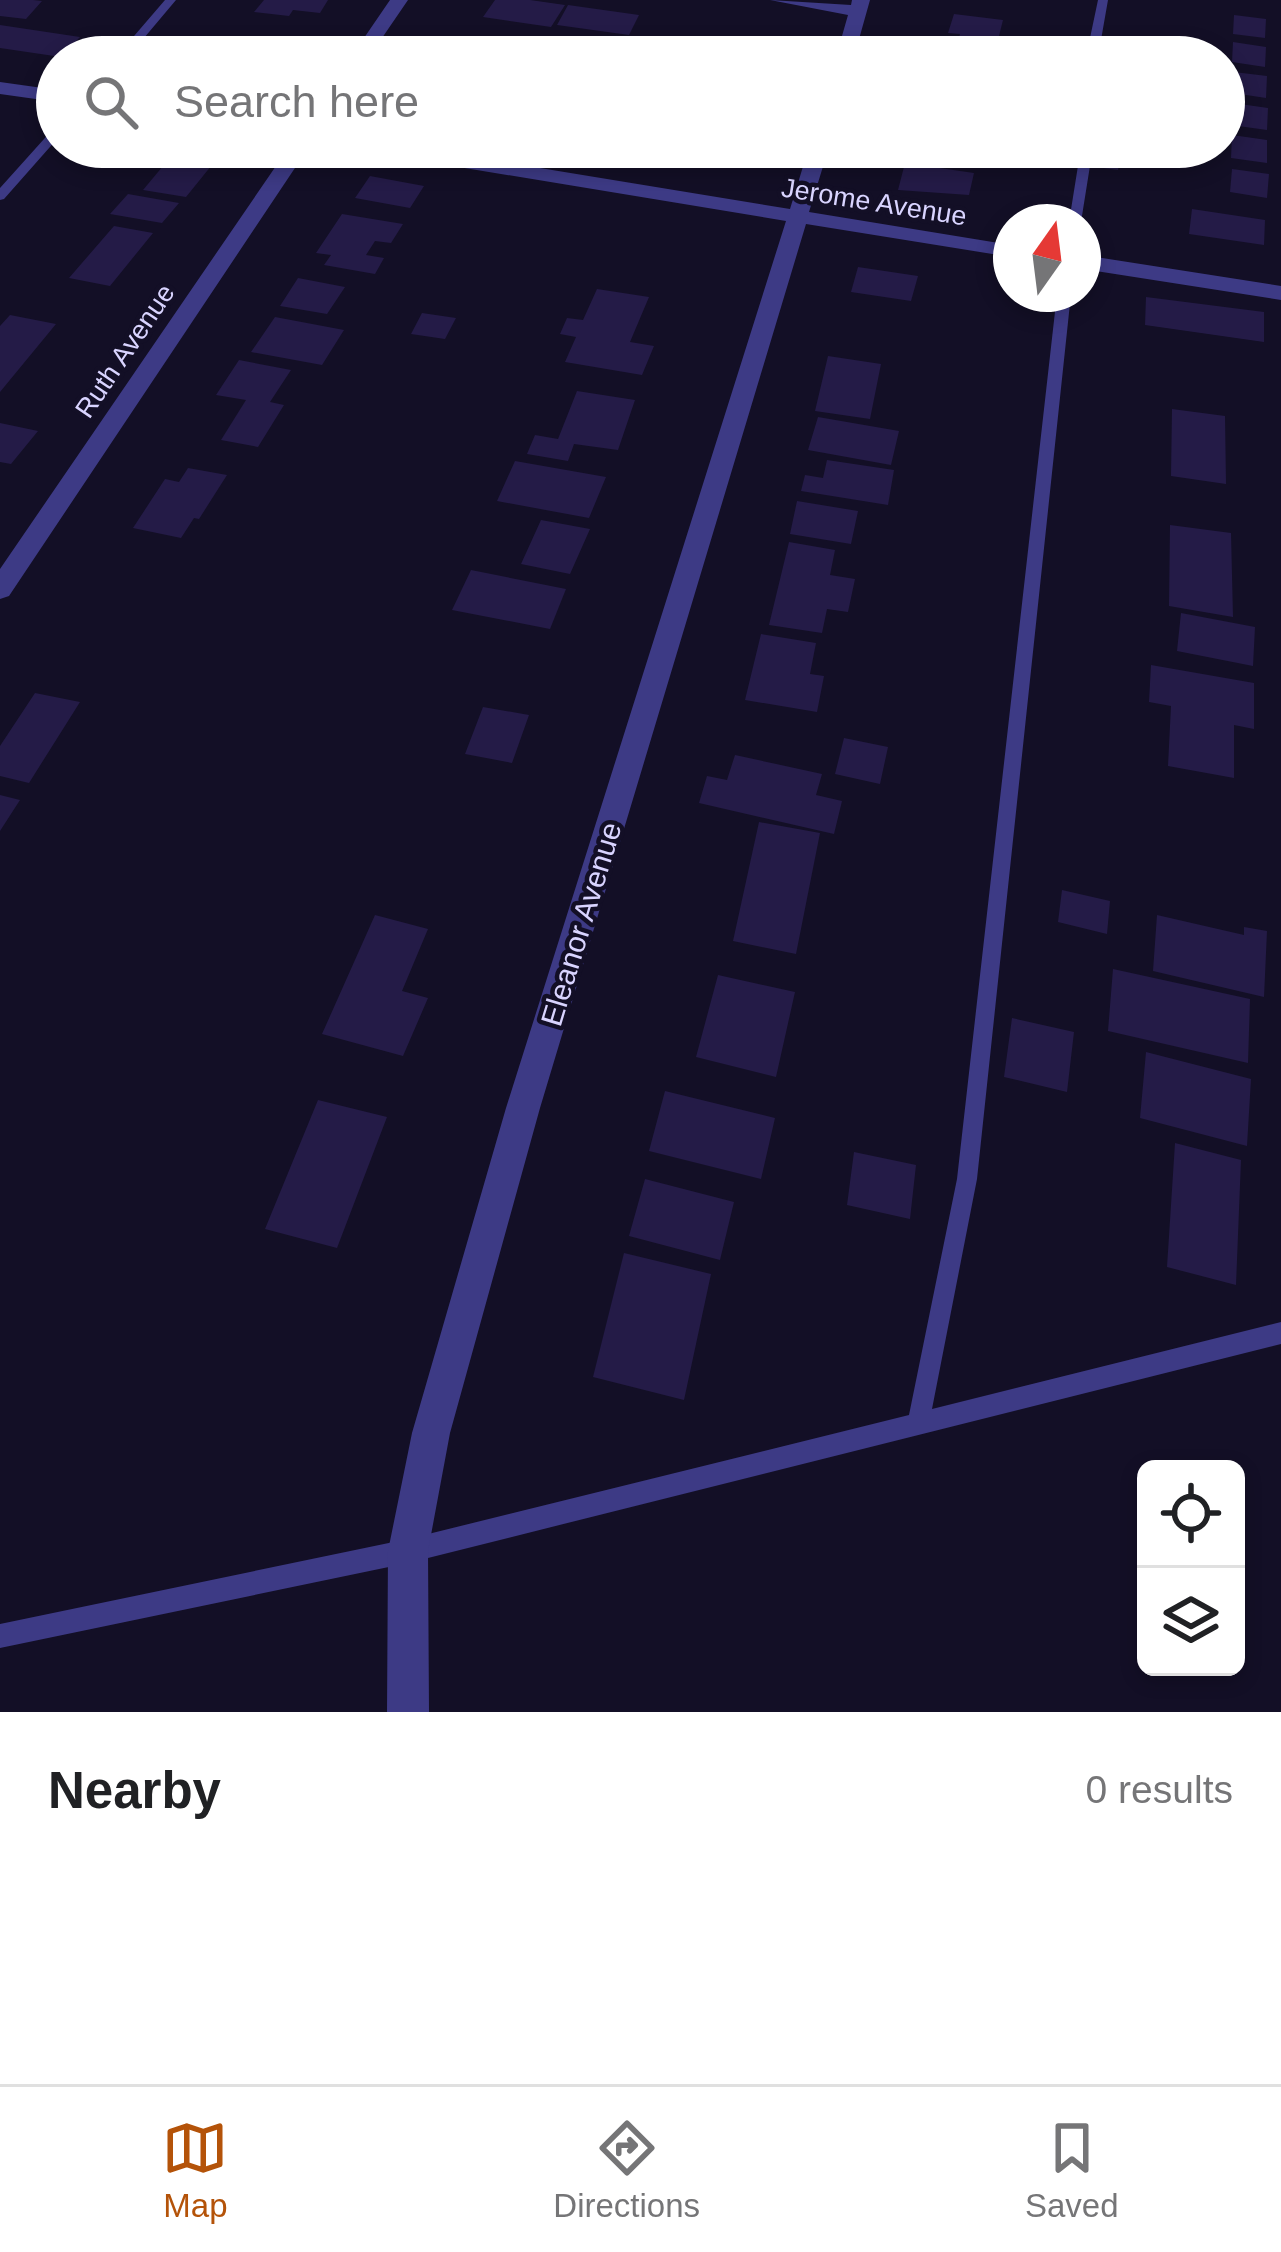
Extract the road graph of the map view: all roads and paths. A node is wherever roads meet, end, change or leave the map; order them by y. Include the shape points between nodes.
1 (171, 0) edge
2 (398, 0) edge
3 (778, 0) edge
4 (1102, 0) edge
5 (860, 5) edge
6 (140, 36) edge
7 (374, 36) edge
8 (851, 36) edge
9 (1096, 36) edge
10 (0, 88) edge
11 (36, 93) edge
12 (36, 156) edge
13 (284, 168) edge
14 (500, 168) edge
15 (813, 168) edge
16 (1084, 168) edge
17 (0, 196) edge
18 (1078, 204) edge
19 (799, 218) junction
20 (993, 248) edge
21 (1101, 265) edge
22 (1281, 293) edge
23 (1062, 312) edge
24 (10, 557) edge
25 (0, 589) edge
26 (1281, 1333) edge
27 (918, 1424) junction
28 (408, 1551) junction
29 (0, 1636) edge
30 (408, 1712) edge

1 - 6 lane
2 - 7 street
3 - 5 street
4 - 9 lane
5 - 8 street
10 - 11 street
12 - 17 lane
13 - 24 street, Ruth Avenue
14 - 19 street, Jerome Avenue
15 - 19 street, Eleanor Avenue
16 - 18 lane
19 - 20 street, Jerome Avenue
19 - 28 street, Eleanor Avenue via 466,1300
21 - 22 street
23 - 27 lane via 967,1179
24 - 25 street, Ruth Avenue
26 - 27 lane
27 - 28 lane
28 - 29 lane
28 - 30 street, Eleanor Avenue

